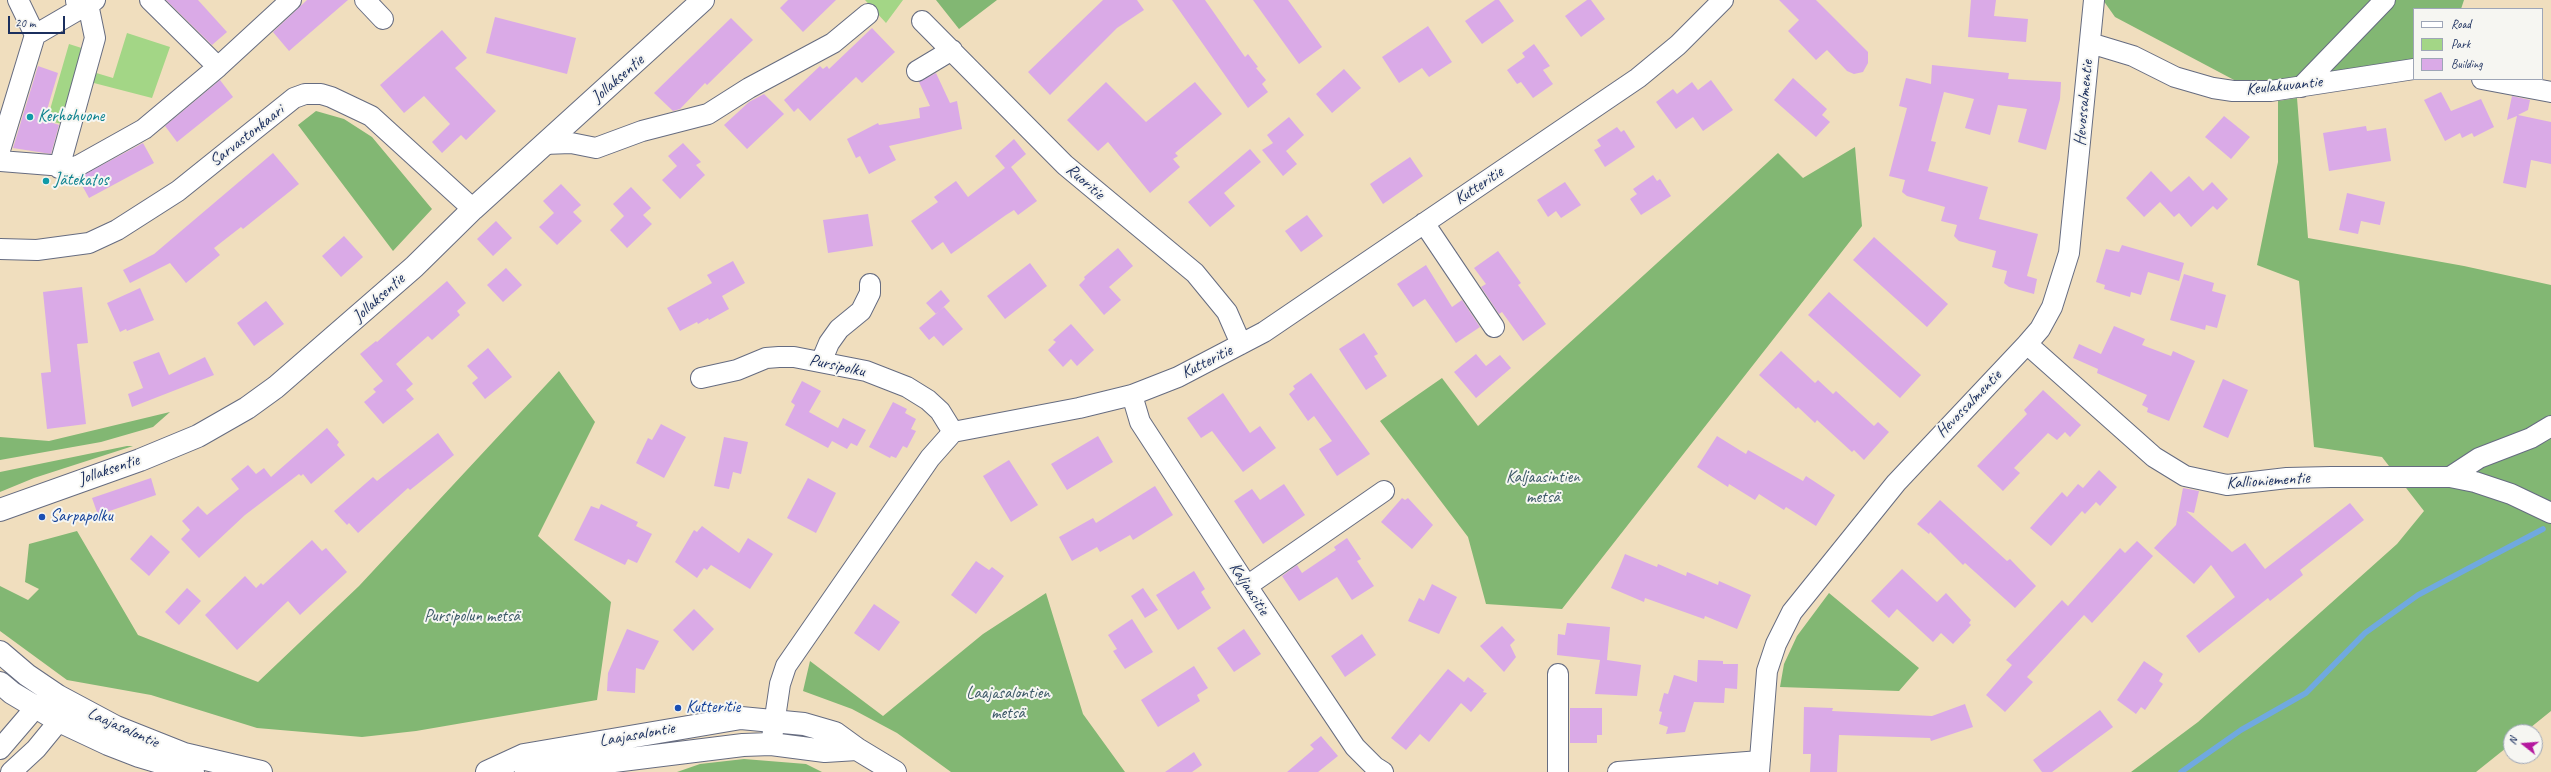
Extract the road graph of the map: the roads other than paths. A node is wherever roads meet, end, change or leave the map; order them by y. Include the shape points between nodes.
1 (18, 0) edge
2 (150, 0) edge
3 (291, 0) edge
4 (365, 0) edge
5 (703, 0) edge
6 (1723, 0) edge
7 (2094, 0) edge
8 (2385, 0) edge
9 (85, 1) edge
10 (868, 14) dead end
11 (383, 19) dead end
12 (922, 21) dead end
13 (35, 35) junction
14 (2090, 43) junction
15 (952, 50) junction
16 (218, 67) junction
17 (2413, 69) edge
18 (917, 71) dead end
19 (2487, 80) edge
20 (2301, 87) junction
21 (2551, 92) edge
22 (544, 144) junction
23 (0, 150) edge
24 (0, 161) edge
25 (59, 168) junction
26 (473, 209) junction
27 (1424, 223) junction
28 (0, 249) edge
29 (870, 284) dead end
30 (1494, 327) dead end
31 (1241, 344) junction
32 (2027, 344) junction
33 (821, 362) junction
34 (701, 378) dead end
35 (1132, 395) junction
36 (2551, 426) edge
37 (953, 432) junction
38 (2450, 477) junction
39 (1384, 491) dead end
40 (0, 510) edge
41 (2551, 513) edge
42 (1246, 586) junction
43 (0, 652) edge
44 (1558, 674) dead end
45 (0, 683) edge
46 (58, 696) junction
47 (36, 707) junction
48 (774, 720) junction
49 (59, 721) junction
50 (771, 744) junction
51 (0, 749) edge
52 (856, 749) junction
53 (1760, 767) edge
54 (11, 772) edge
55 (193, 772) edge
56 (261, 772) edge
57 (487, 772) edge
58 (526, 772) edge
59 (895, 772) edge
60 (1384, 772) edge
61 (1558, 772) edge
62 (1618, 772) edge

1 - 13 street
2 - 16 street
3 - 16 street
4 - 11 street
5 - 22 main road, Jollaksentie
6 - 27 street, Kutteritie via 1678,45 1638,78
7 - 14 street, Hevossalmentie
8 - 20 street
9 - 13 street
9 - 25 street via 95,38
10 - 22 street via 833,43 748,88 708,114 642,131 596,148 571,143
12 - 15 street, Ruoritie
13 - 23 street
14 - 20 street, Keulakuvantie via 2122,52 2175,77 2213,88 2250,92
14 - 32 street, Hevossalmentie via 2069,252 2061,285 2052,307 2040,329
15 - 18 street
15 - 31 street, Ruoritie via 1065,165 1195,273 1227,312
16 - 25 street via 144,129 76,167
17 - 20 street, Keulakuvantie
19 - 21 street
22 - 26 main road, Jollaksentie
24 - 25 street via 28,162
26 - 28 street, Sarvastonkaari via 371,116 322,94 305,94 294,98 178,191 117,230 82,244 37,250
26 - 40 main road, Jollaksentie via 414,267 309,361 247,408 198,436 169,448
27 - 30 street
27 - 31 street, Kutteritie via 1264,332
29 - 33 street via 870,293 861,311 838,329
31 - 35 street, Kutteritie via 1178,377
32 - 38 street, Kallioniementie via 2154,457 2185,476 2227,485 2331,476
32 - 53 street, Hevossalmentie via 1896,483 1792,612 1776,644 1767,671
33 - 34 street, Pursipolku via 794,357 773,358
33 - 37 street, Pursipolku via 866,371 907,387 940,411
35 - 37 street, Kutteritie via 1079,408
35 - 42 street, Kaljaasitie via 1140,422
36 - 38 street via 2531,438 2479,458
37 - 48 street via 930,458 791,657 780,684
38 - 41 street, Kallioniementie via 2511,494
39 - 42 street
42 - 60 street, Kaljaasitie via 1355,747 1375,768
43 - 46 main road, Laajasalontie via 27,675
44 - 61 street
45 - 47 main road, Laajasalontie
46 - 47 street
46 - 49 street
46 - 56 main road, Laajasalontie via 83,711 143,739 184,754
47 - 49 main road, Laajasalontie
47 - 51 street
48 - 50 street
48 - 52 main road, Laajasalontie via 809,725 835,733
48 - 57 main road, Laajasalontie via 741,718 524,755
49 - 54 street via 36,749
49 - 55 main road, Laajasalontie via 139,756
50 - 52 main road, Laajasalontie via 825,751
50 - 58 main road, Laajasalontie via 713,748
52 - 59 main road, Laajasalontie
53 - 62 street

